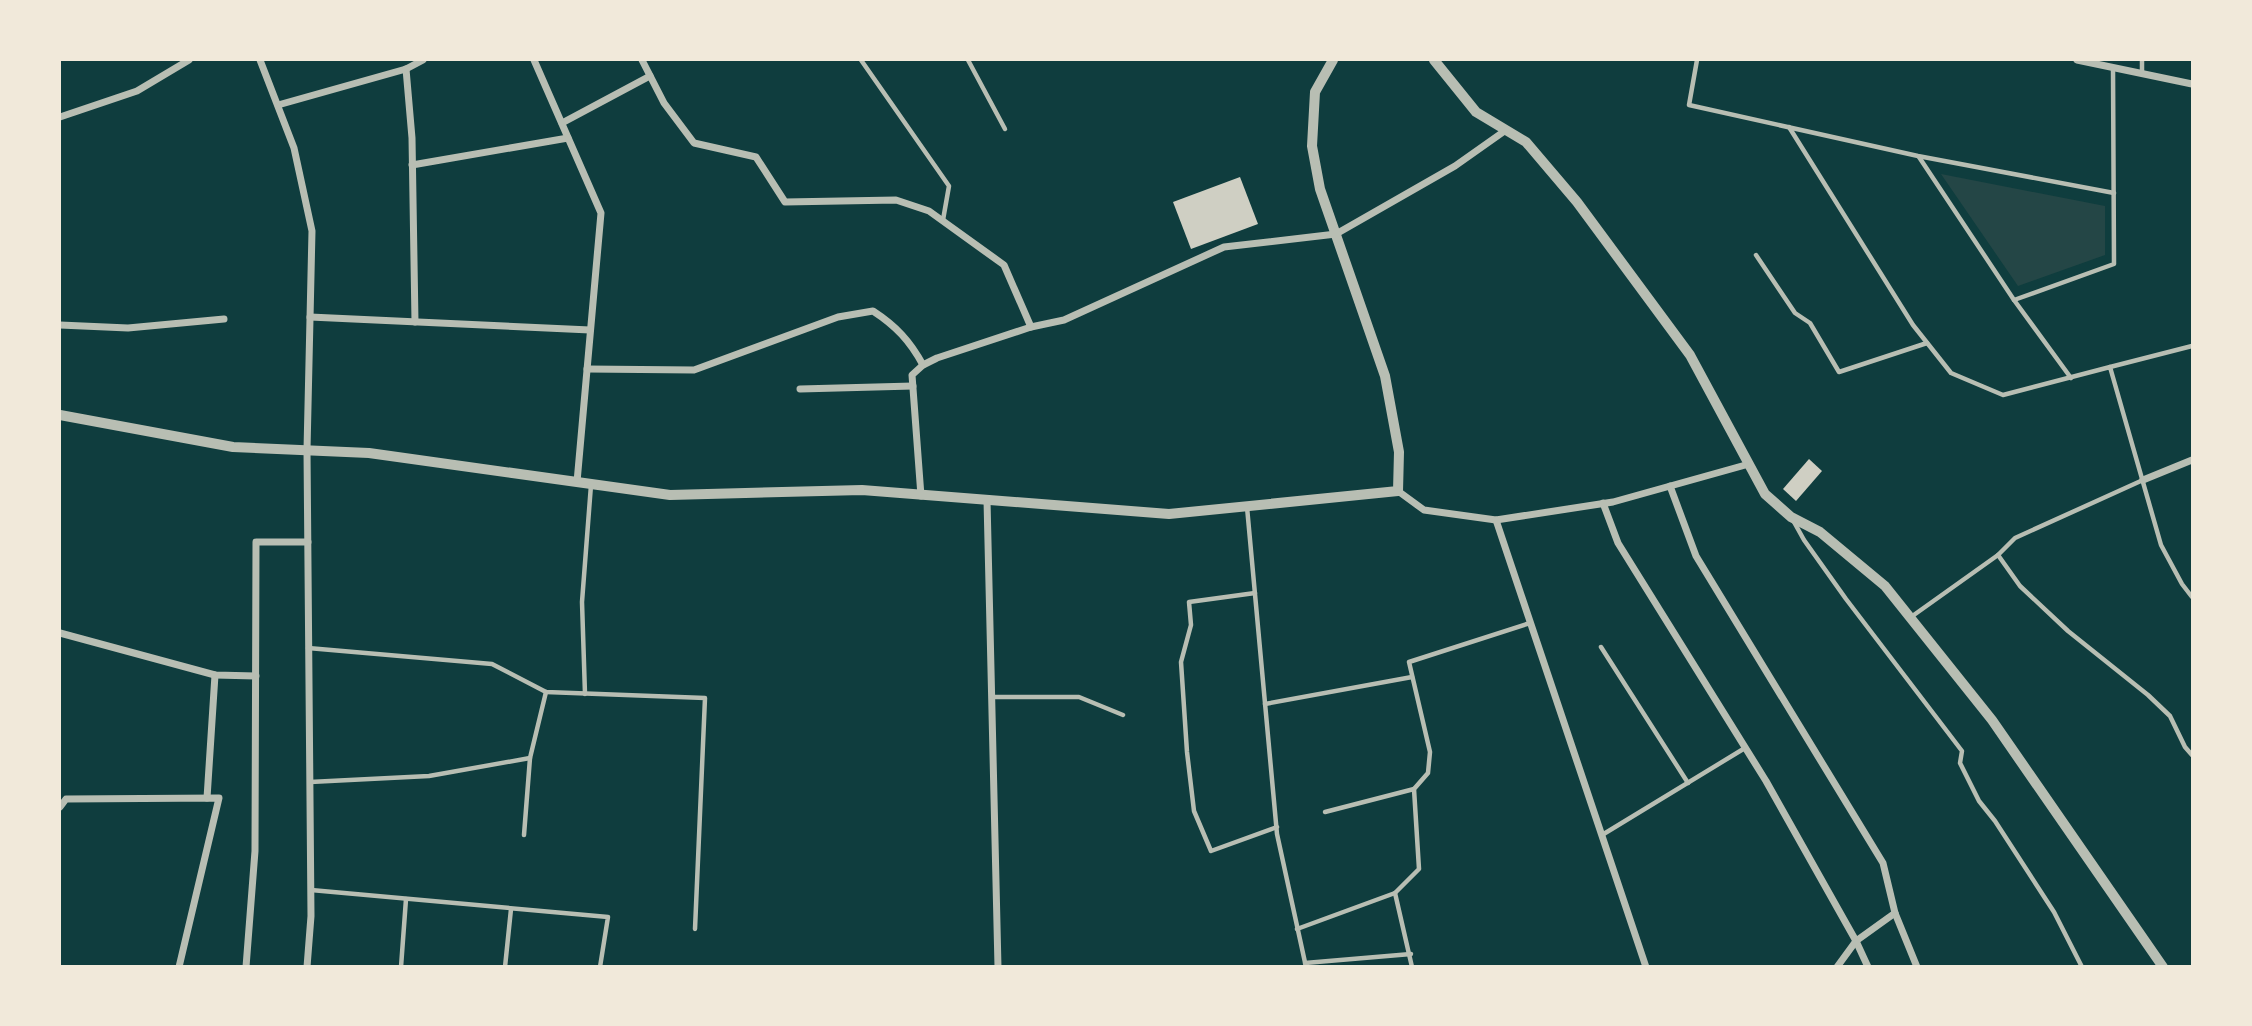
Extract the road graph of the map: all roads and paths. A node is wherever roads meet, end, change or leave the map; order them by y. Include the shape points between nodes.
1 (186, 60) edge
2 (261, 60) edge
3 (423, 60) edge
4 (534, 60) edge
5 (642, 60) edge
6 (861, 60) edge
7 (968, 60) edge
8 (1333, 60) edge
9 (1434, 60) edge
10 (1697, 60) edge
11 (2077, 60) edge
12 (2142, 60) edge
13 (2113, 67) junction
14 (406, 69) junction
15 (2142, 73) junction
16 (650, 76) junction
17 (2193, 84) edge
18 (278, 105) junction
19 (60, 117) edge
20 (562, 123) junction
21 (1788, 127) junction
22 (1004, 129) dead end
23 (1506, 130) junction
24 (568, 138) junction
25 (1918, 156) junction
26 (412, 165) junction
27 (2114, 193) junction
28 (943, 220) junction
29 (1336, 234) junction
30 (1756, 255) dead end
31 (2014, 300) junction
32 (310, 317) junction
33 (224, 319) dead end
34 (415, 322) junction
35 (60, 325) edge
36 (1031, 327) junction
37 (590, 330) junction
38 (1927, 343) junction
39 (2193, 346) edge
40 (923, 365) junction
41 (2110, 367) junction
42 (587, 369) junction
43 (2071, 378) junction
44 (913, 386) junction
45 (800, 389) dead end
46 (60, 415) edge
47 (307, 450) junction
48 (2193, 460) edge
49 (1749, 464) junction
50 (2143, 480) junction
51 (577, 482) junction
52 (591, 484) junction
53 (1670, 486) junction
54 (1398, 491) junction
55 (921, 496) junction
56 (987, 500) junction
57 (1603, 503) junction
58 (1247, 506) junction
59 (1791, 517) junction
60 (1496, 520) junction
61 (308, 542) junction
62 (1998, 555) junction
63 (1255, 593) junction
64 (2193, 597) edge
65 (1910, 617) junction
66 (1530, 623) junction
67 (60, 633) edge
68 (1601, 647) dead end
69 (308, 648) junction
70 (215, 675) junction
71 (256, 676) junction
72 (1412, 677) junction
73 (546, 692) junction
74 (585, 694) junction
75 (992, 697) junction
76 (1265, 704) junction
77 (1123, 715) dead end
78 (1745, 748) junction
79 (2193, 754) edge
80 (530, 758) junction
81 (310, 782) junction
82 (1688, 783) junction
83 (1414, 789) junction
84 (207, 798) junction
85 (60, 807) edge
86 (1325, 811) dead end
87 (1277, 827) junction
88 (524, 835) dead end
89 (1602, 835) junction
90 (311, 890) junction
91 (1395, 893) junction
92 (406, 899) junction
93 (511, 908) junction
94 (1895, 913) junction
95 (695, 929) dead end
96 (1297, 929) junction
97 (1856, 941) junction
98 (1411, 954) junction
99 (1305, 965) edge
100 (179, 967) edge
101 (246, 967) edge
102 (307, 967) edge
103 (401, 967) edge
104 (505, 967) edge
105 (600, 967) edge
106 (998, 967) edge
107 (1412, 967) edge
108 (1646, 967) edge
109 (1837, 967) edge
110 (1868, 967) edge
111 (1917, 967) edge
112 (2082, 967) edge
113 (2163, 967) edge

1 - 19 street via 137,91
2 - 18 street
3 - 14 street
4 - 20 street
5 - 16 street
6 - 28 lane via 950,186
7 - 22 lane
8 - 29 street via 1315,92 1312,146
9 - 23 street via 1476,112
10 - 21 lane via 1689,104
11 - 13 street
12 - 15 lane
13 - 15 street
13 - 27 lane
14 - 18 street
14 - 26 street
15 - 17 street
16 - 20 street
16 - 28 street via 694,143 756,157 785,202 896,200
18 - 32 street via 294,148 312,231
20 - 24 street
21 - 25 lane
21 - 38 lane
23 - 29 street via 1455,166
23 - 49 street via 1526,142 1577,202 1690,355
24 - 26 street
24 - 37 street via 601,213
25 - 27 lane
25 - 31 lane
26 - 34 street
27 - 31 lane via 2114,264
28 - 36 street via 1004,265
29 - 36 street via 1224,247 1064,320
29 - 54 street via 1385,376 1399,452
30 - 38 lane via 1795,313 1810,323 1839,372
31 - 43 lane
32 - 34 street
32 - 47 street
33 - 35 street via 128,328
34 - 37 street
36 - 40 street
37 - 42 street
38 - 43 lane via 1951,373 2003,395
39 - 41 lane
40 - 42 street via 894,325 873,311 838,317 694,370
40 - 44 street via 912,375
41 - 43 lane
41 - 50 lane
42 - 51 street
44 - 45 street
44 - 55 street
46 - 47 street via 233,447
47 - 51 street via 369,453
47 - 61 street
48 - 50 street
49 - 53 street
49 - 59 street via 1765,494
50 - 62 lane via 2015,538
50 - 64 lane via 2161,545
51 - 52 street
52 - 55 street via 670,495 862,490
52 - 74 lane via 582,602
53 - 57 street
53 - 94 street via 1696,556 1883,863
54 - 58 street
54 - 60 street via 1424,510
55 - 56 street
56 - 58 street via 1169,514
56 - 75 street
57 - 60 street
57 - 78 street via 1618,543
58 - 63 lane
59 - 65 street via 1820,532 1885,586
59 - 112 lane via 1839,589 1962,751 1960,763 1979,802 2054,912
60 - 66 street
61 - 69 street
61 - 71 street via 256,542
62 - 65 lane
62 - 79 lane via 2020,586 2058,622 2171,716
63 - 76 lane
63 - 87 lane via 1189,601 1191,625 1181,662 1187,752 1194,811 1211,851
65 - 113 street via 1992,720
66 - 72 lane via 1409,662
66 - 89 street
67 - 70 street
68 - 82 lane
69 - 73 lane via 492,664
69 - 81 street
70 - 71 street
70 - 84 street
71 - 101 street via 255,851
72 - 76 lane
72 - 83 lane via 1430,752 1428,773
73 - 74 lane
73 - 80 lane
74 - 95 lane via 705,698
75 - 77 lane via 1079,696
75 - 106 street
76 - 87 lane
78 - 82 lane
78 - 97 street
80 - 81 lane via 429,776
80 - 88 lane
81 - 90 street
82 - 89 lane
83 - 86 lane
83 - 91 lane via 1419,869
84 - 85 street via 66,799
84 - 100 street via 219,798
87 - 96 lane
89 - 108 street
90 - 92 lane
90 - 102 street
91 - 96 lane
91 - 98 lane
92 - 93 lane
92 - 103 lane
93 - 104 lane
93 - 105 lane via 608,917
94 - 97 street
94 - 111 street
96 - 99 lane
97 - 109 street
97 - 110 street
98 - 99 lane
98 - 107 lane

